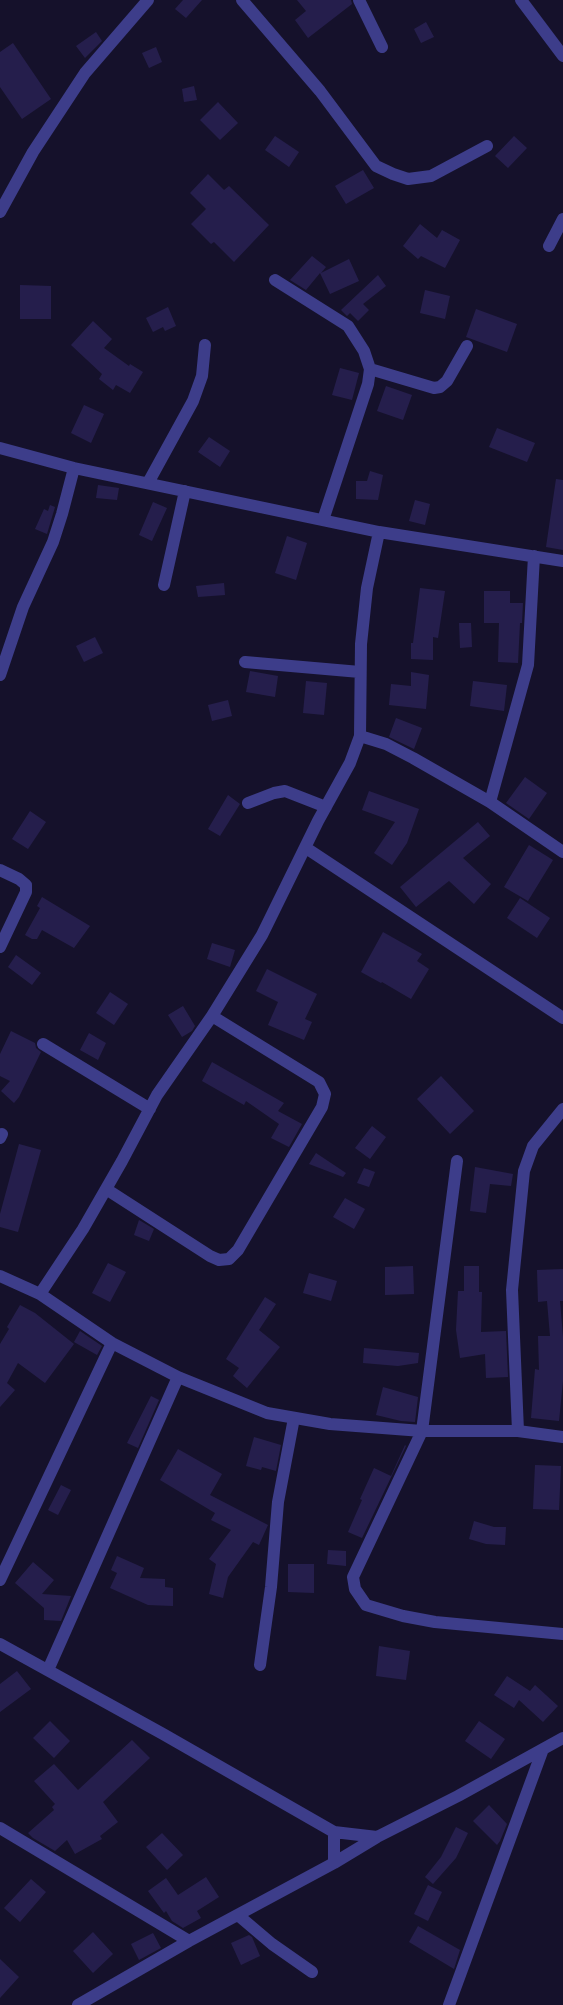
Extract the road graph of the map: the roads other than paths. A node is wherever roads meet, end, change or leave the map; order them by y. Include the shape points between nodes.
1 (148, 0) edge
2 (242, 0) edge
3 (359, 0) edge
4 (522, 0) edge
5 (382, 47) dead end
6 (563, 56) edge
7 (487, 146) dead end
8 (3, 196) edge
9 (0, 212) edge
10 (563, 219) edge
11 (548, 246) dead end
12 (275, 280) dead end
13 (205, 345) dead end
14 (467, 346) dead end
15 (370, 369) junction
16 (0, 448) edge
17 (74, 468) junction
18 (148, 483) junction
19 (185, 491) junction
20 (323, 520) junction
21 (379, 532) junction
22 (534, 556) junction
23 (563, 561) edge
24 (164, 585) dead end
25 (245, 662) dead end
26 (360, 672) junction
27 (0, 675) edge
28 (360, 736) junction
29 (248, 802) dead end
30 (490, 802) junction
31 (326, 807) junction
32 (306, 848) junction
33 (563, 852) edge
34 (0, 870) edge
35 (0, 947) edge
36 (212, 1016) junction
37 (563, 1018) edge
38 (43, 1044) dead end
39 (150, 1109) junction
40 (563, 1109) edge
41 (457, 1161) dead end
42 (106, 1189) junction
43 (0, 1276) edge
44 (40, 1294) junction
45 (112, 1342) junction
46 (178, 1377) junction
47 (294, 1418) junction
48 (518, 1430) junction
49 (422, 1431) junction
50 (563, 1437) edge
51 (0, 1580) edge
52 (563, 1634) edge
53 (0, 1644) edge
54 (260, 1665) dead end
55 (48, 1670) junction
56 (563, 1738) edge
57 (543, 1749) junction
58 (0, 1828) edge
59 (334, 1832) junction
60 (377, 1837) junction
61 (334, 1863) junction
62 (239, 1916) junction
63 (189, 1942) junction
64 (312, 1972) dead end
65 (78, 2005) edge
66 (449, 2005) edge

1 - 8 street via 86,73
2 - 7 street via 320,91 376,166 408,179 431,176
3 - 5 street
4 - 6 street
8 - 9 street
10 - 11 street
12 - 15 street via 348,326 364,351
13 - 18 street via 202,376 193,401
14 - 15 street via 447,381 440,387
15 - 20 street via 368,384
16 - 17 street
17 - 18 street
17 - 27 street via 53,542 23,607
18 - 19 street
19 - 20 street
19 - 24 street
20 - 21 street
21 - 22 street
21 - 26 street via 367,588
22 - 23 street
22 - 30 street via 528,665
25 - 26 street
26 - 28 street
28 - 30 street via 386,744
28 - 31 street via 350,763
29 - 31 street via 286,791
30 - 33 street
31 - 32 street
32 - 36 street via 262,935
32 - 37 street
34 - 35 street via 26,885 26,892
36 - 39 street
36 - 42 street via 319,1082 325,1094 322,1107 238,1250 229,1259 219,1260 210,1256
38 - 39 street
39 - 42 street
40 - 48 street via 533,1146 524,1170 512,1290
41 - 49 street
42 - 44 street
43 - 44 street
44 - 45 street
45 - 46 street
45 - 51 street
46 - 47 street via 267,1412
46 - 55 street
47 - 49 street
47 - 54 street via 278,1502
48 - 49 street
48 - 50 street
49 - 52 street via 353,1577 360,1598 373,1608 435,1622
53 - 55 street
55 - 59 street
56 - 57 street
57 - 60 street
57 - 66 street
58 - 63 street
59 - 60 street
59 - 61 street
60 - 61 street
61 - 62 street
62 - 63 street
62 - 64 street
63 - 65 street

